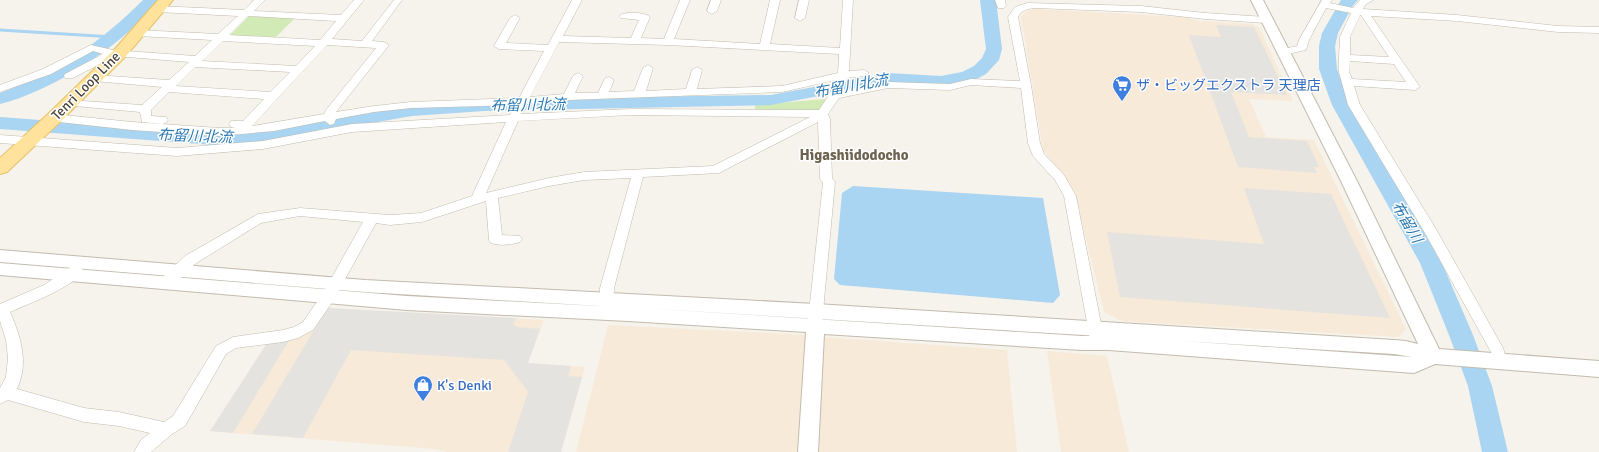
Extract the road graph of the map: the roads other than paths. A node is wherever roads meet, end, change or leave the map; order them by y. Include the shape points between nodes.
1 (260, 0) edge
2 (359, 0) edge
3 (577, 0) edge
4 (685, 0) edge
5 (716, 0) edge
6 (775, 0) edge
7 (804, 0) edge
8 (848, 0) edge
9 (1257, 0) edge
10 (1368, 0) edge
11 (398, 1) dead end
12 (1326, 3) edge
13 (162, 4) edge
14 (712, 12) dead end
15 (1358, 12) junction
16 (246, 13) junction
17 (624, 16) dead end
18 (344, 18) junction
19 (515, 18) dead end
20 (800, 18) dead end
21 (1266, 20) junction
22 (1599, 30) edge
23 (137, 33) junction
24 (221, 38) junction
25 (634, 40) junction
26 (668, 42) junction
27 (324, 43) junction
28 (554, 43) junction
29 (365, 44) junction
30 (764, 47) junction
31 (845, 51) junction
32 (1283, 52) junction
33 (114, 53) junction
34 (1344, 58) junction
35 (1397, 60) junction
36 (196, 61) junction
37 (648, 68) dead end
38 (299, 69) junction
39 (697, 70) dead end
40 (864, 73) dead end
41 (70, 76) dead end
42 (578, 76) dead end
43 (94, 78) junction
44 (841, 78) junction
45 (609, 80) dead end
46 (1347, 82) junction
47 (1026, 85) junction
48 (169, 87) junction
49 (0, 89) edge
50 (691, 92) junction
51 (639, 94) junction
52 (835, 94) junction
53 (274, 96) junction
54 (602, 96) junction
55 (568, 97) junction
56 (523, 101) junction
57 (68, 103) junction
58 (145, 109) junction
59 (822, 114) junction
60 (513, 118) junction
61 (52, 120) junction
62 (330, 124) junction
63 (0, 139) edge
64 (32, 139) junction
65 (0, 168) edge
66 (638, 173) junction
67 (492, 196) junction
68 (477, 199) junction
69 (372, 218) junction
70 (514, 240) dead end
71 (0, 256) edge
72 (85, 263) junction
73 (0, 269) edge
74 (71, 275) junction
75 (171, 277) junction
76 (332, 290) junction
77 (606, 306) junction
78 (1, 309) edge
79 (815, 318) junction
80 (1097, 336) junction
81 (1438, 357) junction
82 (1495, 361) junction
83 (1599, 369) edge
84 (4, 395) edge
85 (166, 429) junction
86 (142, 452) edge
87 (808, 452) edge

1 - 16 street
2 - 18 street
3 - 28 street
4 - 26 street
5 - 14 street
6 - 30 street
7 - 20 street
8 - 31 street
9 - 21 street
10 - 15 street via 1361,3
11 - 29 street
12 - 15 street
12 - 32 street via 1302,48
13 - 16 street
13 - 23 main road, Tenri Loop Line
15 - 22 street via 1457,18 1558,29
15 - 34 street via 1346,37
15 - 35 street
16 - 18 street
16 - 24 street
17 - 25 street via 645,17
18 - 27 street
19 - 28 street via 499,46
21 - 32 street
21 - 47 street via 1141,9 1026,6 1014,12 1013,17
23 - 24 street
23 - 33 main road, Tenri Loop Line
24 - 27 street
24 - 36 street
25 - 26 street
25 - 28 street
26 - 30 street
27 - 29 street
27 - 38 street
28 - 56 street
29 - 62 street via 384,45 330,112
30 - 31 street
31 - 44 street
32 - 81 street
33 - 36 street
33 - 41 street
33 - 43 main road, Tenri Loop Line
33 - 49 street via 91,48 70,61
34 - 35 street
34 - 46 street
35 - 46 street via 1414,86
36 - 38 street
36 - 48 street
37 - 51 street
38 - 53 street
39 - 50 street
40 - 44 street
42 - 55 street
43 - 48 street
43 - 57 main road, Tenri Loop Line
44 - 50 street via 782,89
44 - 52 street
45 - 54 street
46 - 82 street via 1354,104 1431,232 1498,352
47 - 52 street via 971,82 950,87 888,85
47 - 80 street via 1034,143 1039,156 1060,178 1070,196
48 - 53 street
48 - 58 street
50 - 51 street
51 - 54 street
52 - 59 street
53 - 58 street via 246,125 146,119
54 - 55 street
55 - 56 street
56 - 60 street
56 - 62 street via 411,105
57 - 58 street
57 - 61 main road, Tenri Loop Line
59 - 60 street via 631,112
59 - 66 street via 715,170
59 - 79 street via 826,179 829,182
60 - 62 street via 375,126
60 - 68 street
61 - 62 street via 219,132
61 - 64 main road, Tenri Loop Line
62 - 64 street via 263,145 177,152
63 - 64 street
64 - 65 main road, Tenri Loop Line
66 - 67 street via 584,176
66 - 77 street
67 - 68 street
67 - 70 street via 496,240
68 - 69 street via 422,216 390,220
69 - 75 street via 300,212 258,219 190,260
69 - 76 street
71 - 72 street
72 - 74 street
72 - 75 street
73 - 74 street
74 - 75 street
74 - 78 street via 57,285
75 - 76 street
76 - 77 street via 407,303
76 - 85 street via 308,326 298,332 233,343 221,350 179,421
77 - 79 street
78 - 84 street via 12,332 16,353 15,369
79 - 80 street
79 - 87 street
80 - 81 street via 1414,365
81 - 82 street
82 - 83 street
84 - 85 street via 84,415
85 - 86 street

